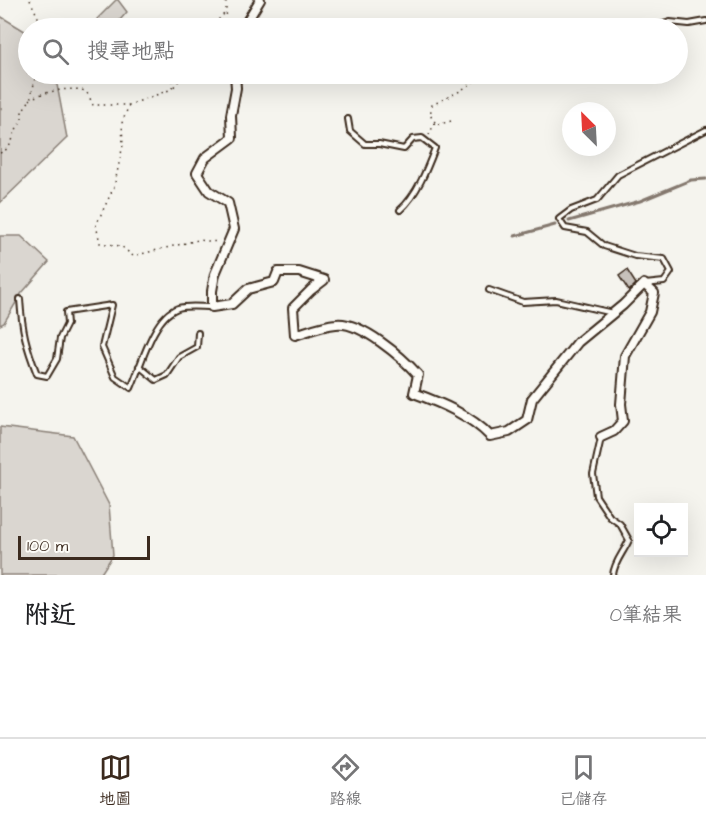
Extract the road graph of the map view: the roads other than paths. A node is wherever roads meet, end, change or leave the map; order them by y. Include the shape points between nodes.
1 (260, 0) edge
2 (249, 18) edge
3 (706, 21) edge
4 (688, 24) edge
5 (236, 84) edge
6 (348, 119) dead end
7 (706, 130) edge
8 (400, 210) dead end
9 (644, 284) junction
10 (489, 290) dead end
11 (20, 300) dead end
12 (212, 307) junction
13 (614, 313) junction
14 (198, 333) dead end
15 (139, 366) junction
16 (601, 437) joint
17 (613, 575) edge

1 - 2 street
3 - 4 lane
5 - 12 street via 232,138 205,158 197,173 209,191 228,203 234,229 215,274
6 - 8 lane via 350,131 365,144 404,149 413,139 422,138 435,148 426,172
7 - 9 lane via 618,175 597,200 559,219 565,228 587,232 604,246 635,256 664,259 671,272 664,282
9 - 13 street
9 - 16 street via 654,293 650,312 625,356 623,421
10 - 13 lane via 523,302 556,300
11 - 15 lane via 22,329 37,374 47,376 57,359 67,324 66,312 101,305 112,305 102,347 115,377 131,388
12 - 13 street via 232,304 248,289 274,282 278,272 299,272 324,280 293,308 295,335 338,323 357,327 418,375 414,393 442,403 490,436 509,432 527,420 532,399 578,342
12 - 15 lane via 178,308 163,318
14 - 15 lane via 197,347 179,357 167,375 156,380
16 - 17 lane via 593,474 596,496 629,540

